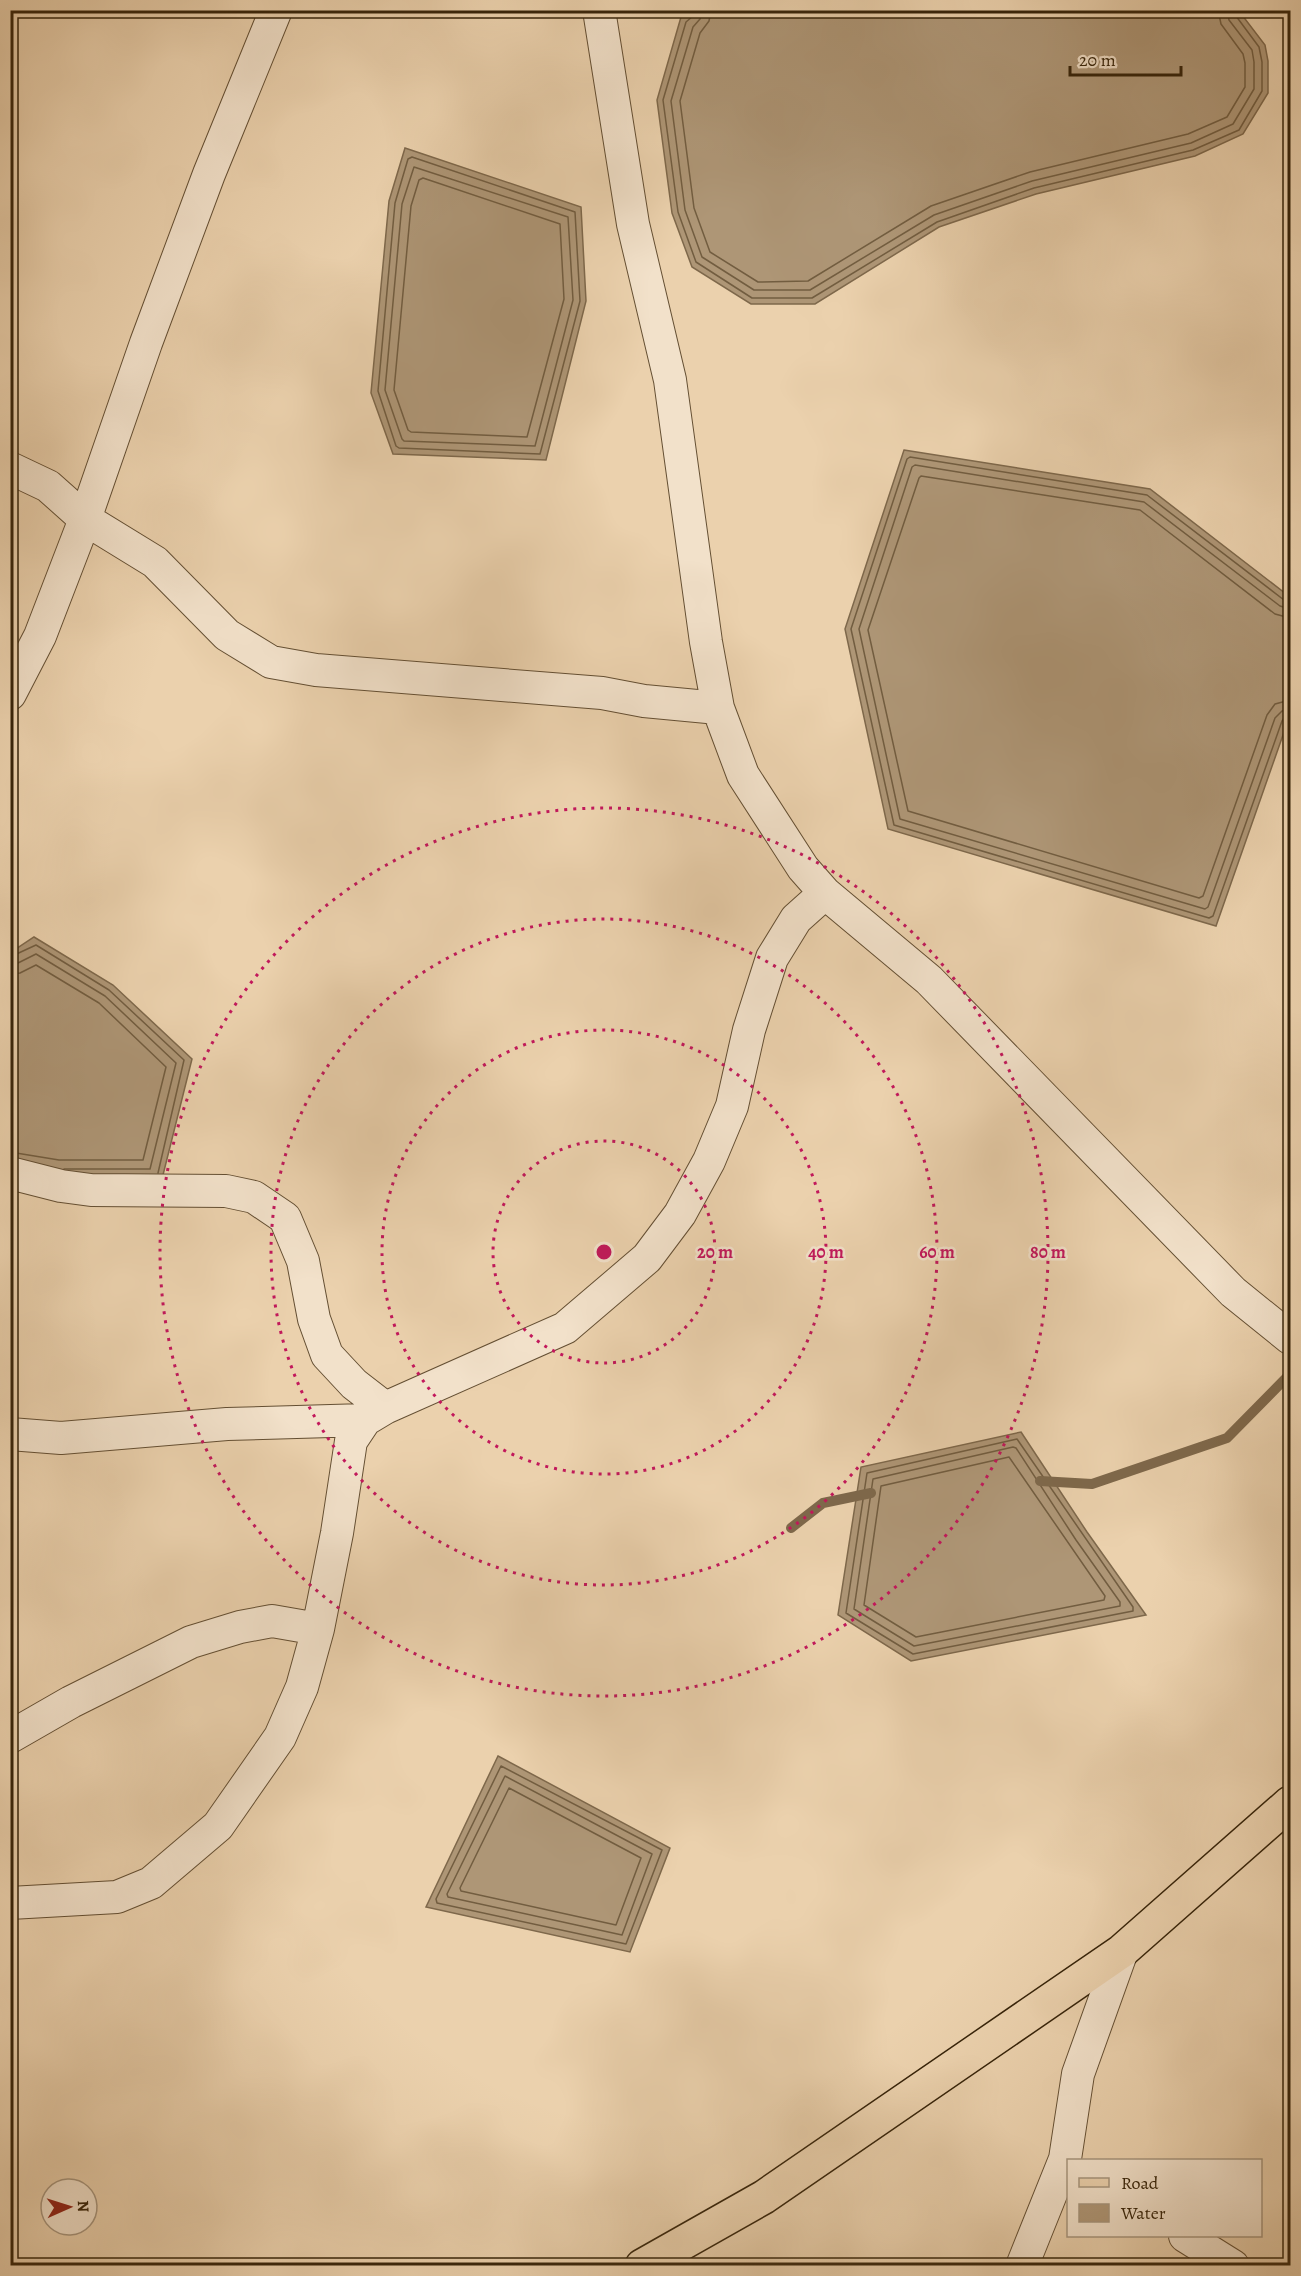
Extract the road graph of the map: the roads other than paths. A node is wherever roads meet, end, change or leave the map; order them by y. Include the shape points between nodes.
1 (276, 10) edge
2 (599, 10) edge
3 (10, 468) edge
4 (85, 519) junction
5 (10, 694) edge
6 (718, 708) junction
7 (825, 893) junction
8 (10, 1173) edge
9 (1290, 1338) edge
10 (375, 1414) junction
11 (10, 1434) edge
12 (318, 1629) junction
13 (10, 1737) edge
14 (1290, 1803) edge
15 (10, 1903) edge
16 (1122, 1951) junction
17 (1067, 2159) edge
18 (1067, 2160) edge
19 (1188, 2237) edge
20 (642, 2265) edge
21 (1022, 2265) edge
22 (1233, 2265) edge

1 - 4 street via 209,174
2 - 6 street via 633,224 670,380
3 - 4 street via 48,486
4 - 5 street via 40,636
4 - 6 street via 155,562 227,635 271,662 316,670 603,693
6 - 7 street via 743,775 803,868
7 - 9 street via 929,980 1233,1292
7 - 10 street via 796,919 772,958 749,1030 732,1106 709,1161 680,1214 648,1258 565,1328
8 - 10 street via 91,1190 226,1191 254,1197 285,1218 303,1261 314,1319 327,1355
10 - 11 street via 61,1438
10 - 12 street via 351,1441
12 - 13 street via 272,1621 191,1642
12 - 15 street via 302,1686 280,1737 218,1826 151,1882 117,1897
14 - 16 main road
16 - 17 street via 1078,2074
16 - 20 main road via 764,2197
18 - 21 street
19 - 22 street

